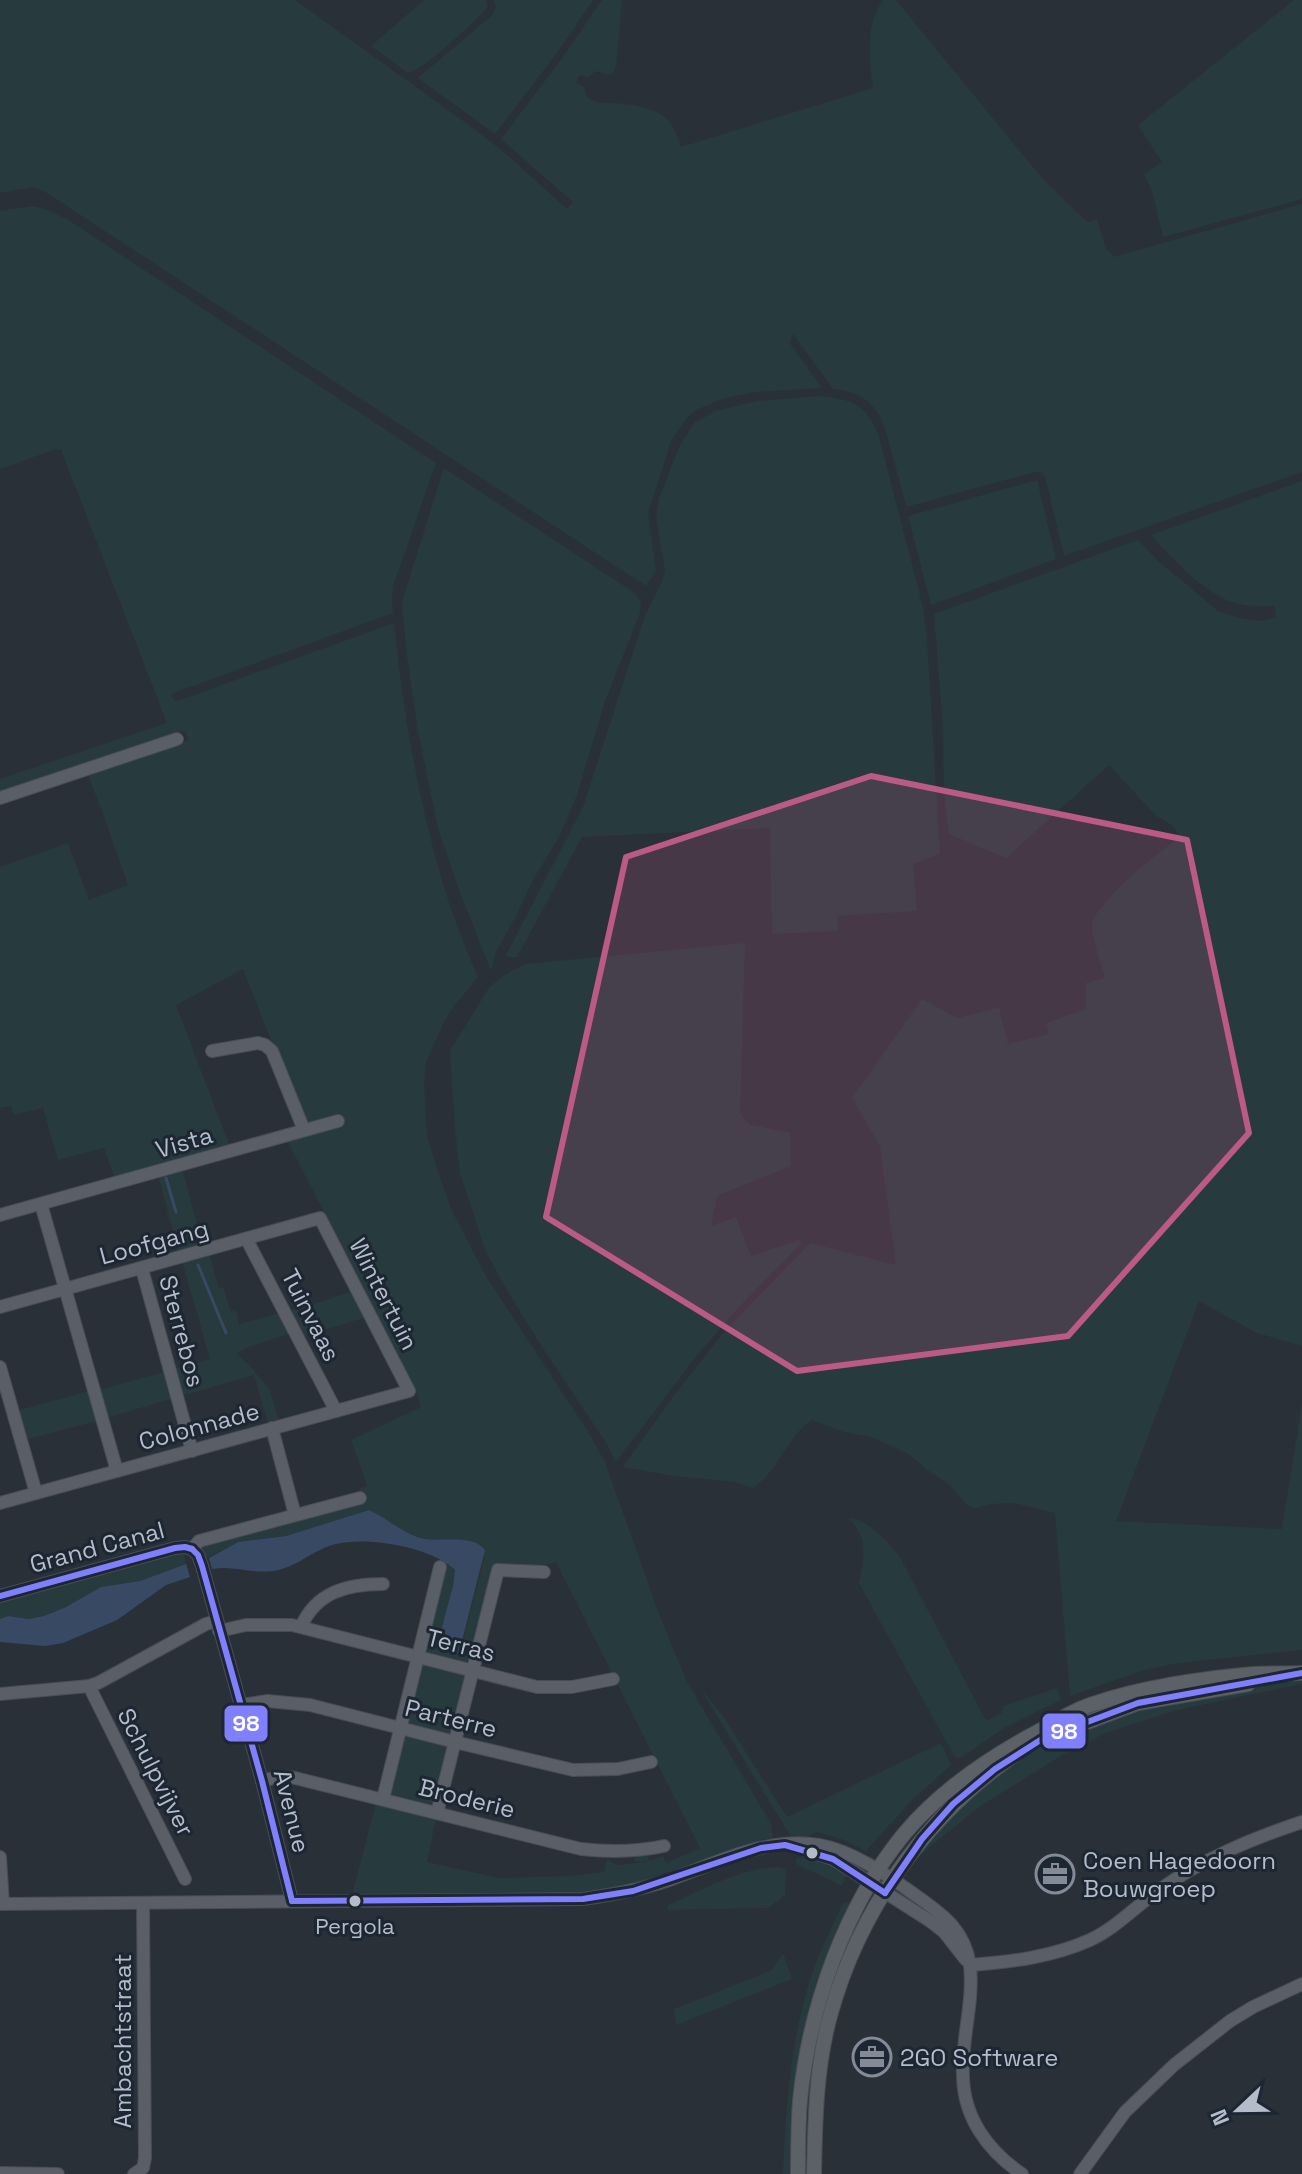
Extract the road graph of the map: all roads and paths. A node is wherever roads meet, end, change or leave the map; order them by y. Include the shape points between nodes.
1 (177, 739) dead end
2 (0, 798) edge
3 (212, 1051) dead end
4 (338, 1121) dead end
5 (304, 1130) junction
6 (41, 1204) junction
7 (0, 1215) edge
8 (320, 1218) joint
9 (247, 1240) junction
10 (142, 1269) junction
11 (65, 1288) junction
12 (0, 1307) edge
13 (0, 1367) edge
14 (409, 1391) joint
15 (336, 1411) junction
16 (272, 1428) junction
17 (192, 1451) junction
18 (117, 1471) junction
19 (36, 1493) junction
20 (360, 1498) dead end
21 (0, 1503) edge
22 (295, 1515) junction
23 (192, 1549) junction
24 (440, 1567) dead end
25 (544, 1572) dead end
26 (383, 1584) dead end
27 (0, 1596) edge
28 (218, 1626) junction
29 (301, 1627) junction
30 (419, 1657) junction
31 (472, 1670) junction
32 (1300, 1673) edge
33 (613, 1679) dead end
34 (89, 1686) junction
35 (0, 1694) edge
36 (241, 1705) junction
37 (401, 1728) junction
38 (455, 1742) junction
39 (651, 1762) dead end
40 (262, 1781) junction
41 (383, 1799) junction
42 (437, 1813) junction
43 (1302, 1822) edge
44 (664, 1846) dead end
45 (0, 1857) edge
46 (874, 1876) junction
47 (185, 1879) dead end
48 (893, 1879) junction
49 (885, 1893) junction
50 (292, 1901) junction
51 (143, 1903) junction
52 (2, 1904) edge
53 (970, 1965) junction
54 (1302, 1984) edge
55 (0, 2173) edge
56 (58, 2174) edge
57 (134, 2174) edge
58 (798, 2174) edge
59 (814, 2174) edge
60 (1022, 2174) edge
61 (1080, 2174) edge

1 - 2 street
3 - 5 street via 258,1043 272,1051
4 - 5 street, Vista
5 - 6 street, Vista
6 - 7 street, Vista
6 - 11 street
8 - 9 street, Loofgang
8 - 14 street, Wintertuin
9 - 10 street, Loofgang
9 - 15 street, Tuinvaas
10 - 11 street, Loofgang
10 - 17 street, Sterrebos
11 - 12 street, Loofgang
11 - 18 street
13 - 19 street
14 - 15 street, Colonnade
15 - 16 street, Colonnade
16 - 17 street, Colonnade
16 - 22 street
17 - 18 street, Colonnade
18 - 19 street, Colonnade
19 - 21 street, Colonnade
20 - 22 street, Grand Canal
22 - 23 street, Grand Canal via 199,1541
23 - 27 street, Grand Canal via 175,1548
23 - 28 street, Avenue
24 - 30 street
25 - 31 street via 498,1570
26 - 29 street via 358,1584 324,1597
28 - 29 street, Terras
28 - 34 street, Terras via 206,1624
28 - 36 street, Avenue
29 - 30 street, Terras
30 - 31 street, Terras
30 - 37 street
31 - 33 street, Terras via 537,1687
31 - 38 street
32 - 46 main road via 1193,1682 1081,1707 963,1779 914,1824
32 - 48 main road via 1138,1703 1042,1739 970,1788
34 - 35 street
34 - 47 street, Schulpvijver
36 - 37 street, Parterre via 310,1705
36 - 40 street, Avenue
37 - 38 street, Parterre
37 - 41 street
38 - 39 street, Parterre via 573,1770
38 - 42 street
40 - 41 street, Broderie via 291,1777
40 - 50 street, Avenue
41 - 42 street, Broderie
42 - 44 street, Broderie via 581,1849
43 - 53 street via 1217,1855 1085,1942 1015,1962
45 - 52 street
46 - 48 street
46 - 49 street
46 - 50 street via 836,1850 795,1843 761,1848 633,1891 583,1899
46 - 58 main road via 827,1977 812,2028 800,2099
48 - 49 main road
48 - 53 street via 952,1924 965,1942
49 - 53 street via 944,1932
49 - 59 main road via 855,1948 830,2017 818,2087
50 - 51 street
51 - 52 street
51 - 57 street, Ambachtstraat via 145,2158 143,2168
53 - 60 street via 966,2100 993,2150
54 - 61 street via 1230,2021 1174,2065 1125,2112
55 - 56 street

